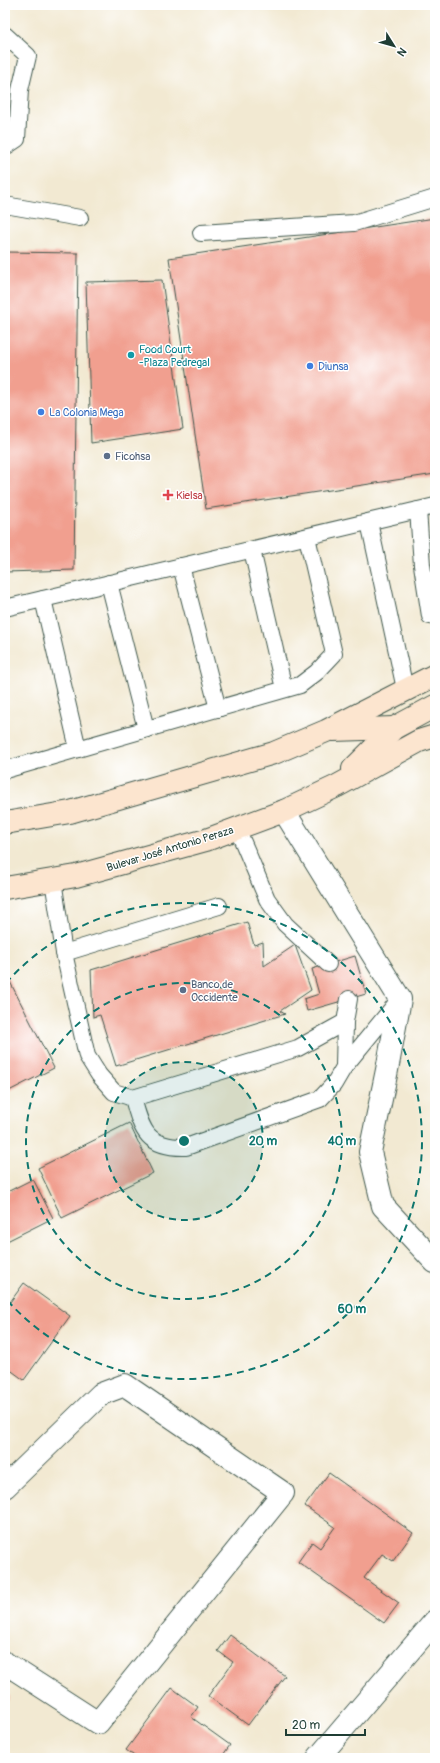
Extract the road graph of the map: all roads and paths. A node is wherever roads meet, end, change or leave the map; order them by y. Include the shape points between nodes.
1 (5, 35) edge
2 (5, 147) edge
3 (435, 198) edge
4 (5, 205) edge
5 (80, 218) dead end
6 (201, 233) dead end
7 (435, 506) edge
8 (418, 510) junction
9 (368, 522) junction
10 (307, 536) junction
11 (252, 550) junction
12 (181, 566) junction
13 (109, 583) junction
14 (43, 599) junction
15 (5, 608) edge
16 (435, 617) edge
17 (435, 675) edge
18 (284, 689) junction
19 (405, 689) junction
20 (435, 706) edge
21 (218, 708) junction
22 (394, 728) junction
23 (146, 730) junction
24 (326, 731) junction
25 (435, 736) edge
26 (78, 749) junction
27 (5, 770) edge
28 (337, 786) junction
29 (284, 811) junction
30 (5, 823) edge
31 (237, 828) junction
32 (53, 880) junction
33 (5, 888) edge
34 (219, 906) dead end
35 (64, 953) junction
36 (328, 964) dead end
37 (349, 999) dead end
38 (400, 999) junction
39 (345, 1022) junction
40 (344, 1067) junction
41 (133, 1098) junction
42 (435, 1262) edge
43 (5, 1488) edge
44 (435, 1621) edge
45 (5, 1663) edge
46 (318, 1758) edge

1 - 2 lane via 28,56 20,90 17,139
3 - 6 lane via 354,223
4 - 5 lane
7 - 8 lane
8 - 9 lane
8 - 16 lane via 422,565 430,616
9 - 10 lane
9 - 19 lane
10 - 11 lane
10 - 18 lane via 334,654 300,685
11 - 12 lane
11 - 18 lane
12 - 13 lane
12 - 21 lane
13 - 14 lane
13 - 23 lane
14 - 15 lane
14 - 26 lane
17 - 19 main road
18 - 21 lane
19 - 24 main road
20 - 22 main road
21 - 23 lane
22 - 24 main road
22 - 28 main road
23 - 26 lane
24 - 30 main road via 274,754 70,812
25 - 28 main road, Bulevar José Antonio Peraza via 419,741
26 - 27 lane
28 - 29 main road, Bulevar José Antonio Peraza
29 - 31 main road, Bulevar José Antonio Peraza
29 - 38 street
31 - 32 main road, Bulevar José Antonio Peraza via 206,840
31 - 36 lane via 267,899 285,924
32 - 33 main road, Bulevar José Antonio Peraza
32 - 35 lane
34 - 35 lane
35 - 41 lane via 87,1056 114,1092
37 - 39 lane
38 - 40 lane
38 - 42 street via 370,1152 383,1206
39 - 40 lane
39 - 41 lane via 298,1048
40 - 41 lane via 334,1084 320,1099 186,1147 168,1148 150,1139 138,1117
43 - 45 street via 102,1394 125,1386 284,1493 98,1723
44 - 46 street

